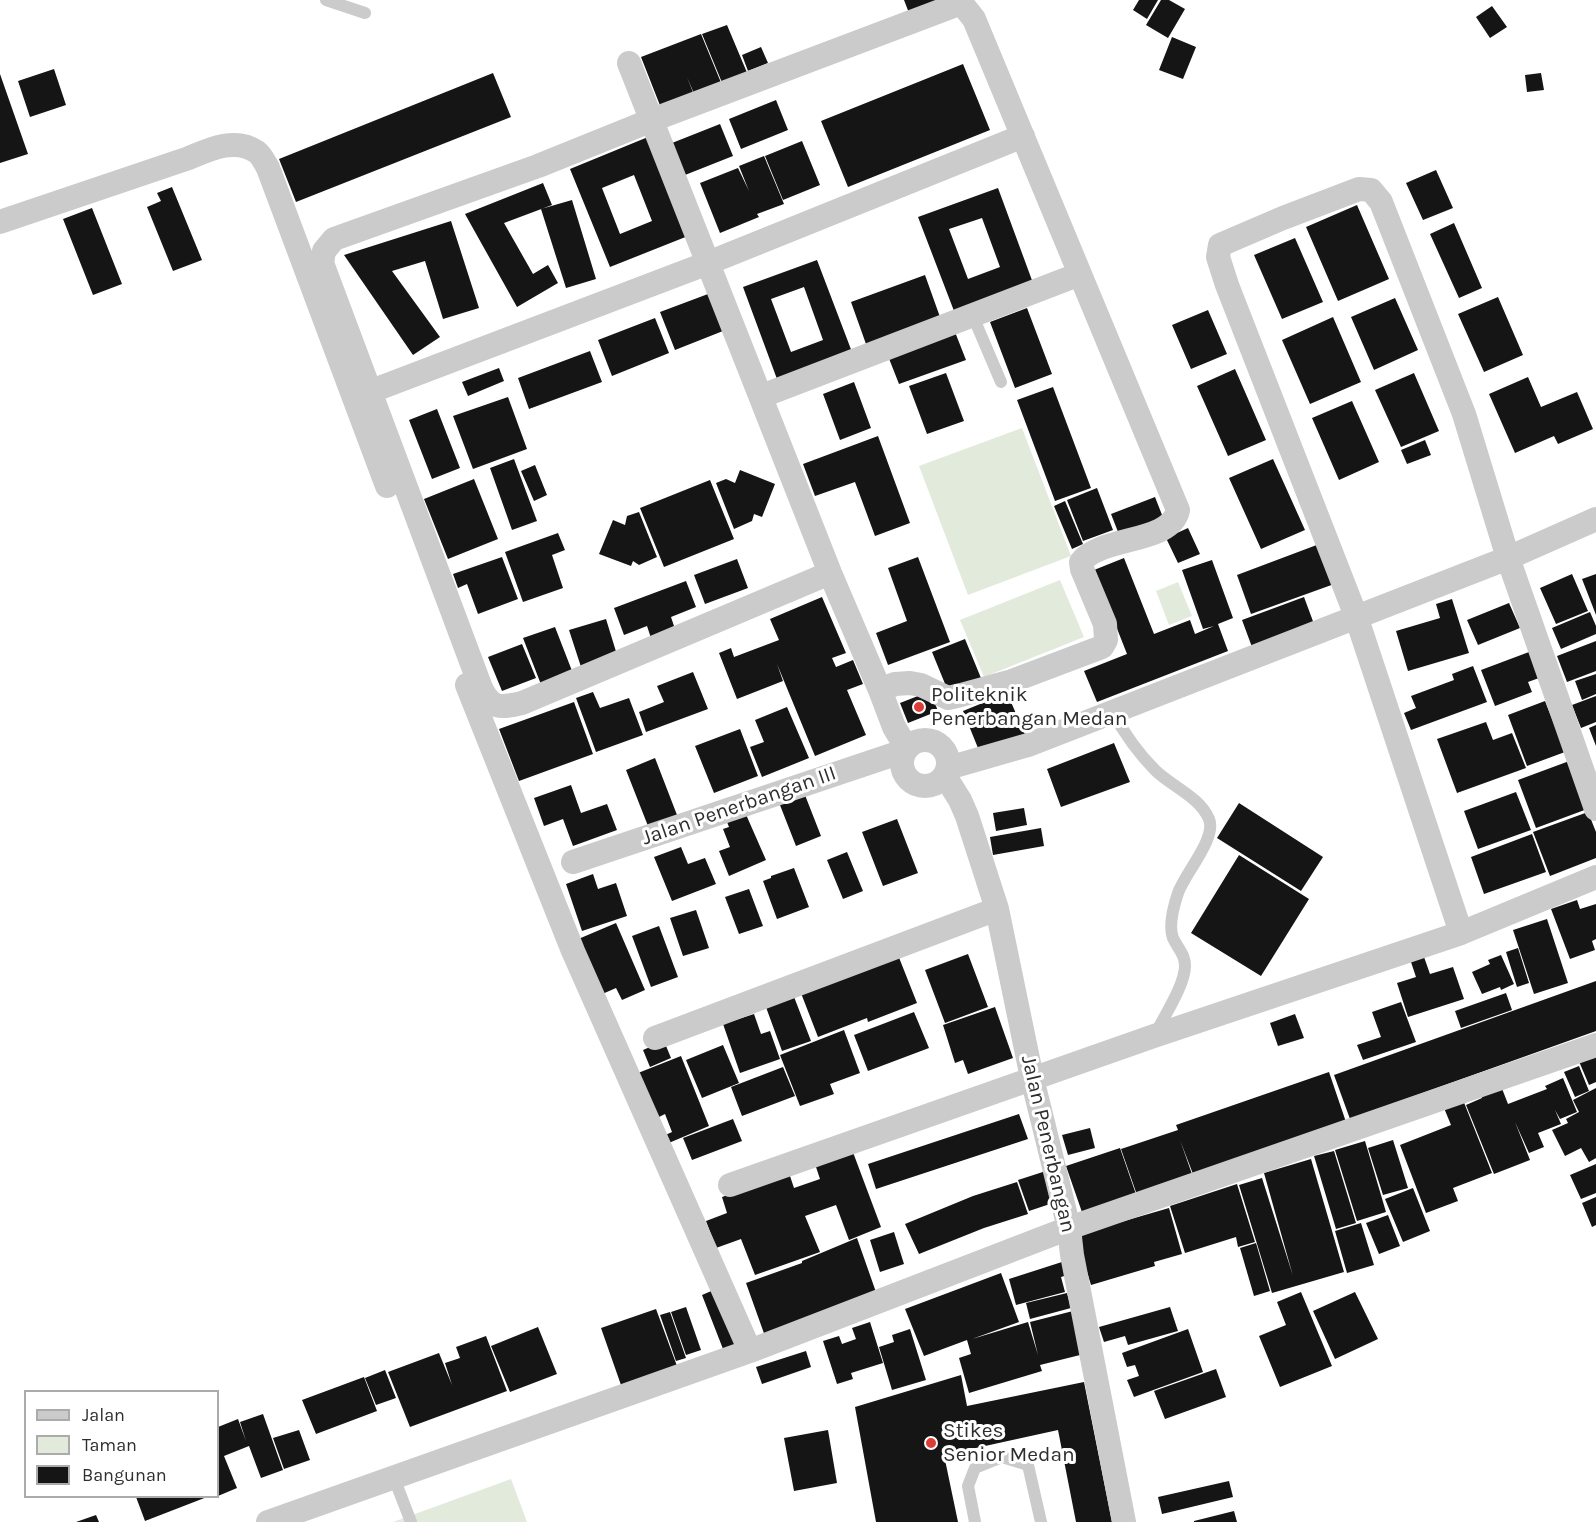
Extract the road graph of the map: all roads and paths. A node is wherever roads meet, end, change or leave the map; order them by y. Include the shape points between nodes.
1 (326, 0) edge
2 (365, 13) dead end
3 (629, 63) dead end
4 (652, 120) junction
5 (1023, 136) junction
6 (0, 222) edge
7 (708, 263) junction
8 (1080, 274) junction
9 (972, 314) junction
10 (1001, 382) dead end
11 (369, 392) junction
12 (762, 396) junction
13 (1596, 519) edge
14 (1508, 558) junction
15 (830, 573) junction
16 (1356, 616) junction
17 (880, 690) junction
18 (1112, 711) junction
19 (905, 749) junction
20 (946, 772) junction
21 (1596, 809) edge
22 (573, 862) dead end
23 (1596, 877) edge
24 (997, 909) junction
25 (1461, 933) junction
26 (1155, 1036) junction
27 (655, 1038) dead end
28 (1596, 1045) edge
29 (1032, 1078) junction
30 (730, 1185) dead end
31 (1069, 1228) junction
32 (750, 1351) junction
33 (394, 1478) junction
34 (268, 1522) edge
35 (411, 1522) edge
36 (975, 1522) edge
37 (1041, 1522) edge
38 (1124, 1522) edge

1 - 2 lane
3 - 4 street
4 - 5 street via 963,5 975,19
4 - 7 street
4 - 11 street via 329,243 322,263
5 - 7 street
5 - 8 street
6 - 32 street via 213,148 239,145 259,153 268,168 362,423 573,951
7 - 11 street
7 - 12 street
8 - 9 street
8 - 17 street via 1178,510 1176,518 1158,531 1090,554 1081,562 1107,632 1102,647 1012,681 955,697 948,698 910,683
9 - 10 lane
9 - 12 street
11 - 15 street via 481,688 495,706 522,703
12 - 15 street
13 - 14 street
14 - 16 street
14 - 16 street via 1464,414 1381,202 1371,190 1359,189 1283,218 1220,245 1218,257 1242,328
14 - 21 street
15 - 17 street
16 - 18 street
16 - 25 street
17 - 19 street
18 - 20 street
18 - 26 lane via 1149,764 1198,804 1210,822 1209,834 1176,898 1173,936 1184,954 1185,969
19 - 20 street via 924,740 936,743 947,756
19 - 20 street via 903,770 915,784 934,784
19 - 22 street, Jalan Penerbangan III
20 - 24 street, Jalan Penerbangan via 967,816
23 - 25 street
24 - 27 street
24 - 29 street, Jalan Penerbangan
25 - 26 street
26 - 29 street
28 - 31 street
29 - 30 street
29 - 31 street, Jalan Penerbangan
31 - 32 street
31 - 38 street, Jalan Penerbangan
32 - 33 street
33 - 34 street
33 - 35 lane
36 - 37 lane via 968,1486 975,1468 1002,1457 1028,1465

